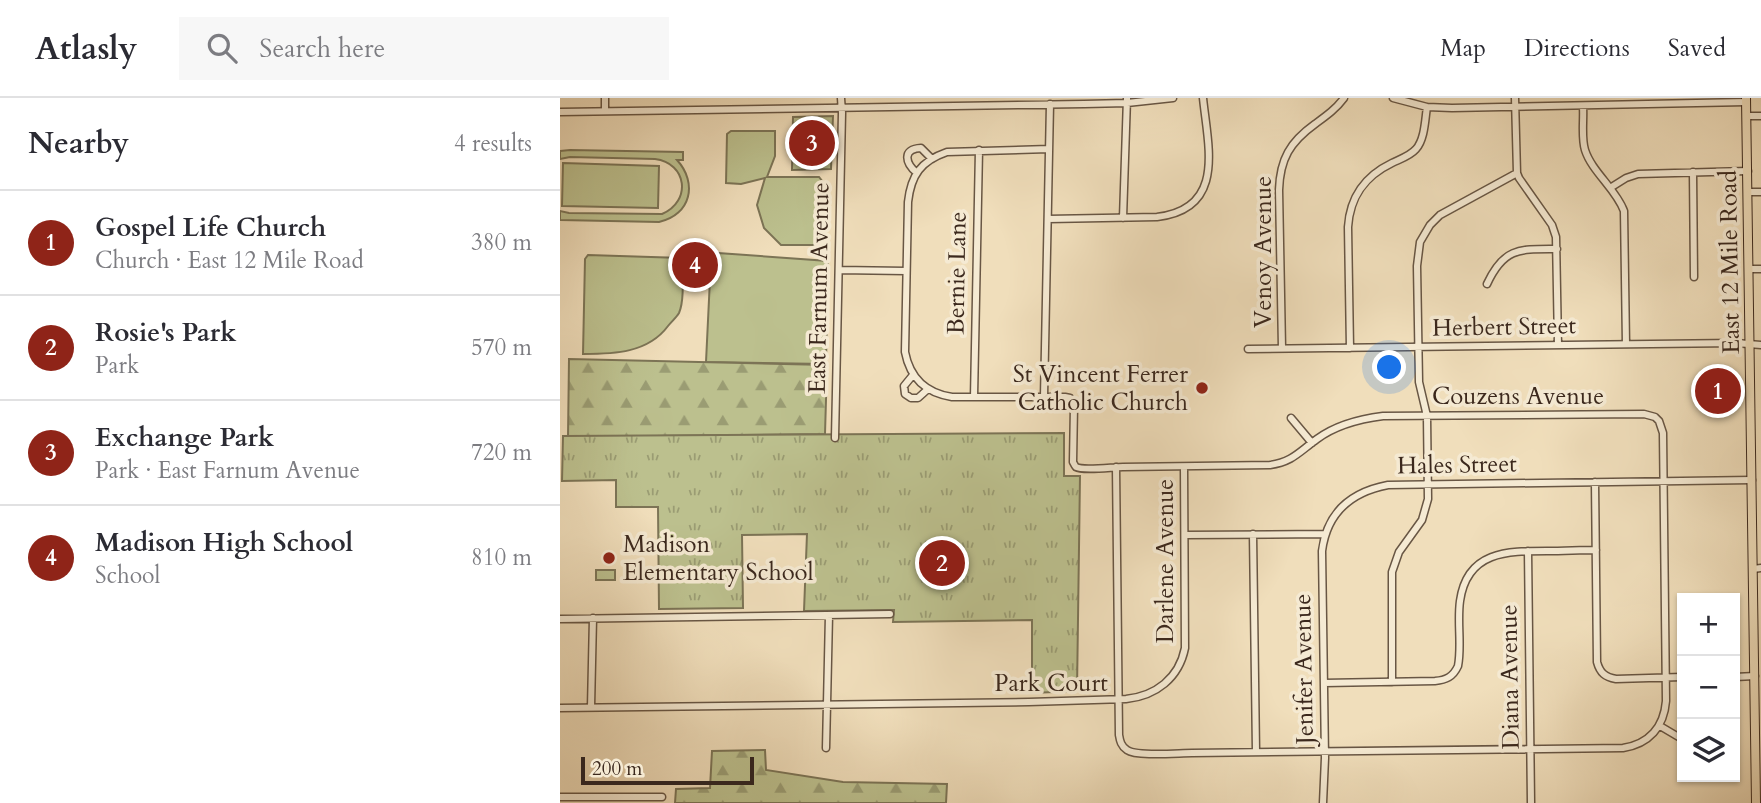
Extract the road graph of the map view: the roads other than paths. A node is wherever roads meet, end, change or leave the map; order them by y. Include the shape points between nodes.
1 (605, 98) edge
2 (841, 98) edge
3 (1173, 98) edge
4 (1203, 98) edge
5 (1344, 98) edge
6 (1393, 98) edge
7 (1515, 98) edge
8 (1127, 100) edge
9 (1746, 100) edge
10 (1084, 101) edge
11 (1050, 104) junction
12 (1583, 106) junction
13 (1427, 107) junction
14 (1515, 107) junction
15 (842, 108) junction
16 (605, 111) junction
17 (560, 112) edge
18 (1747, 116) junction
19 (1761, 116) edge
20 (1049, 149) junction
21 (979, 150) junction
22 (932, 159) junction
23 (1748, 171) junction
24 (1693, 172) junction
25 (917, 173) junction
26 (1517, 173) junction
27 (1610, 188) junction
28 (1748, 192) junction
29 (1761, 192) edge
30 (1123, 218) junction
31 (1048, 219) junction
32 (1557, 249) junction
33 (1749, 269) junction
34 (1761, 269) edge
35 (839, 270) junction
36 (906, 271) junction
37 (1694, 277) dead end
38 (1487, 284) dead end
39 (1626, 344) junction
40 (1750, 344) junction
41 (1558, 345) junction
42 (1761, 345) edge
43 (1419, 347) junction
44 (1282, 348) junction
45 (1350, 348) junction
46 (1248, 349) dead end
47 (914, 375) junction
48 (928, 389) junction
49 (974, 397) junction
50 (1044, 397) junction
51 (1427, 416) junction
52 (1291, 418) dead end
53 (1751, 426) junction
54 (1761, 426) edge
55 (835, 438) dead end
56 (1311, 443) junction
57 (1116, 467) junction
58 (1184, 467) junction
59 (1752, 480) junction
60 (1664, 481) junction
61 (1595, 482) junction
62 (1428, 484) junction
63 (1253, 534) junction
64 (1325, 534) junction
65 (1185, 535) junction
66 (1596, 550) junction
67 (1528, 551) junction
68 (1757, 568) edge
69 (890, 614) dead end
70 (829, 615) junction
71 (593, 618) junction
72 (560, 619) edge
73 (1755, 676) junction
74 (1666, 677) junction
75 (1677, 677) edge
76 (1740, 677) edge
77 (1392, 682) junction
78 (1324, 683) junction
79 (1119, 699) junction
80 (827, 704) junction
81 (591, 707) junction
82 (560, 708) edge
83 (1660, 726) junction
84 (1677, 736) edge
85 (826, 748) dead end
86 (1530, 748) junction
87 (1325, 751) junction
88 (1256, 752) junction
89 (560, 797) edge
90 (662, 797) dead end
91 (1323, 803) edge
92 (1531, 803) edge
93 (1756, 803) edge

1 - 16 street
2 - 15 street, East Farnum Avenue
3 - 8 street
4 - 30 street via 1210,167 1202,193 1172,215
5 - 44 street, Venoy Avenue via 1296,140 1280,171
6 - 13 street
7 - 14 street
8 - 10 street
8 - 30 street
9 - 12 street
9 - 18 main road, East 12 Mile Road
10 - 11 street
11 - 15 street
11 - 20 street
12 - 14 street
12 - 27 street via 1586,153
13 - 14 street
13 - 45 street via 1418,148 1368,178 1351,207
14 - 26 street
15 - 16 street
15 - 35 street, East Farnum Avenue
16 - 17 street
18 - 19 street
18 - 23 main road, East 12 Mile Road
20 - 21 street
20 - 31 street
21 - 22 street via 947,152
21 - 49 street, Bernie Lane
22 - 25 street
22 - 25 street via 921,148 910,152 908,164
23 - 24 street
23 - 28 main road, East 12 Mile Road
24 - 27 street via 1638,174
24 - 37 street
25 - 36 street via 908,202
26 - 32 street via 1552,225
26 - 43 street via 1446,211 1426,230 1418,258
27 - 39 street via 1625,216
28 - 29 street
28 - 33 main road, East 12 Mile Road
30 - 31 street
31 - 50 street
32 - 38 street via 1523,249 1510,254
32 - 41 street
33 - 34 street
33 - 40 main road, East 12 Mile Road
35 - 36 street
35 - 55 street, East Farnum Avenue
36 - 47 street via 905,352
39 - 40 street, Herbert Street
39 - 41 street, Herbert Street
40 - 42 street, Herbert Street
40 - 53 main road, East 12 Mile Road
41 - 43 street, Herbert Street
43 - 45 street, Herbert Street
43 - 51 street
44 - 45 street, Herbert Street
44 - 46 street, Herbert Street
47 - 48 street
47 - 48 street via 904,386 905,394 918,398
48 - 49 street via 946,396
49 - 50 street
50 - 57 street, Couzens Avenue via 1072,400 1076,467
51 - 56 street, Couzens Avenue via 1358,420
51 - 60 street, Couzens Avenue via 1649,415 1661,427
51 - 62 street
52 - 56 street
53 - 54 street
53 - 59 main road, East 12 Mile Road
56 - 58 street, Couzens Avenue via 1295,457 1270,466
57 - 58 street, Couzens Avenue
57 - 79 street
58 - 65 street, Darlene Avenue
59 - 60 street, Hales Street
59 - 68 main road, East 12 Mile Road
60 - 61 street, Hales Street
60 - 74 street, Couzens Avenue
61 - 62 street, Hales Street
61 - 66 street
62 - 64 street, Hales Street via 1388,485 1361,493 1339,510
62 - 77 street via 1425,514 1399,552 1392,572
63 - 64 street
63 - 65 street
63 - 88 street
64 - 78 street, Jenifer Avenue
65 - 79 street, Darlene Avenue via 1186,639 1181,662 1156,691
66 - 67 street
66 - 74 street via 1600,669 1616,679
67 - 77 street via 1493,556 1470,574 1461,598 1460,659 1451,676
67 - 86 street, Diana Avenue
68 - 73 main road, East 12 Mile Road
69 - 70 street
70 - 71 street
70 - 80 street
71 - 72 street
71 - 81 street
73 - 76 street
73 - 93 main road, East 12 Mile Road
74 - 75 street
74 - 83 street
77 - 78 street
78 - 87 street, Jenifer Avenue
79 - 80 street, Park Court
79 - 88 street, Park Court via 1120,741 1133,752
80 - 81 street, Park Court
80 - 85 street
81 - 82 street, Park Court
83 - 84 street
83 - 86 street, Park Court via 1651,737 1630,747
86 - 87 street, Park Court
86 - 92 street, Diana Avenue
87 - 88 street, Park Court
87 - 91 street, Jenifer Avenue
89 - 90 street

